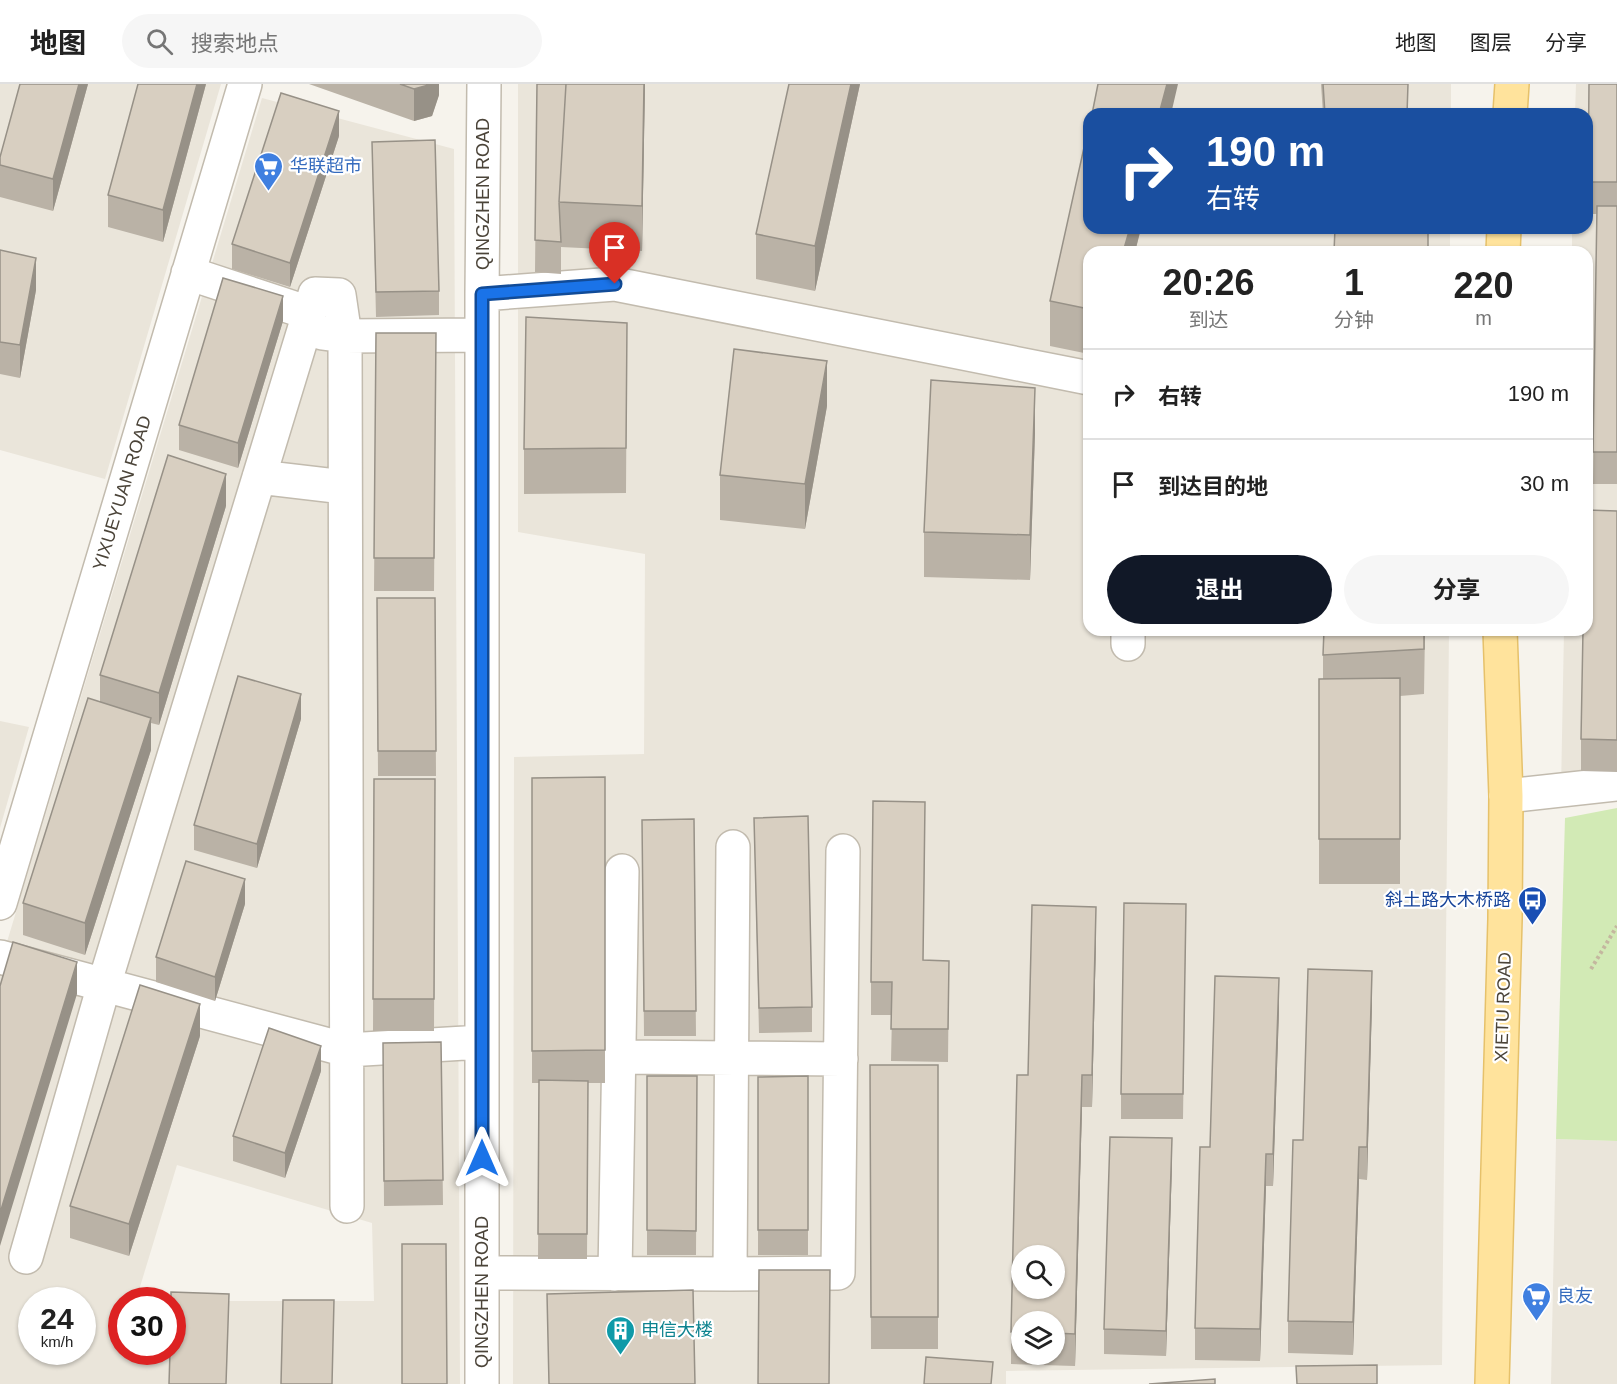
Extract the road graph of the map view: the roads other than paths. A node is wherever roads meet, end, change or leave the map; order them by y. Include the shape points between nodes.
1 (245, 84) edge
2 (484, 84) edge
3 (1512, 84) edge
4 (1510, 108) edge
5 (188, 273) junction
6 (482, 294) junction
7 (306, 322) junction
8 (482, 335) junction
9 (345, 336) junction
10 (1083, 377) edge
11 (259, 477) junction
12 (344, 487) junction
13 (1500, 636) edge
14 (1617, 784) edge
15 (1506, 796) junction
16 (733, 847) dead end
17 (843, 851) dead end
18 (622, 871) dead end
19 (0, 903) edge
20 (0, 957) edge
21 (104, 986) junction
22 (482, 1042) junction
23 (347, 1050) junction
24 (618, 1057) junction
25 (731, 1058) junction
26 (841, 1059) junction
27 (347, 1206) dead end
28 (26, 1257) dead end
29 (482, 1273) junction
30 (615, 1274) junction
31 (730, 1274) junction
32 (482, 1384) edge
33 (1492, 1384) edge

1 - 5 street, YIXUEYUAN ROAD
2 - 6 street, QINGZHEN ROAD
3 - 4 main road
5 - 7 street
5 - 19 street, YIXUEYUAN ROAD
6 - 8 street, QINGZHEN ROAD
6 - 10 street via 615,284
7 - 9 street
7 - 11 street
8 - 9 street
8 - 22 street, QINGZHEN ROAD
9 - 12 street
11 - 12 street
11 - 21 street
12 - 23 street
13 - 15 main road, XIETU ROAD
14 - 15 street
15 - 33 main road, XIETU ROAD
16 - 25 street
17 - 26 street
18 - 24 street
20 - 21 street
21 - 23 street
21 - 28 street
22 - 23 street
22 - 29 street, QINGZHEN ROAD
23 - 27 street
24 - 25 street
24 - 30 street
25 - 26 street
25 - 31 street
26 - 31 street via 838,1273
29 - 30 street
29 - 32 street, QINGZHEN ROAD
30 - 31 street

